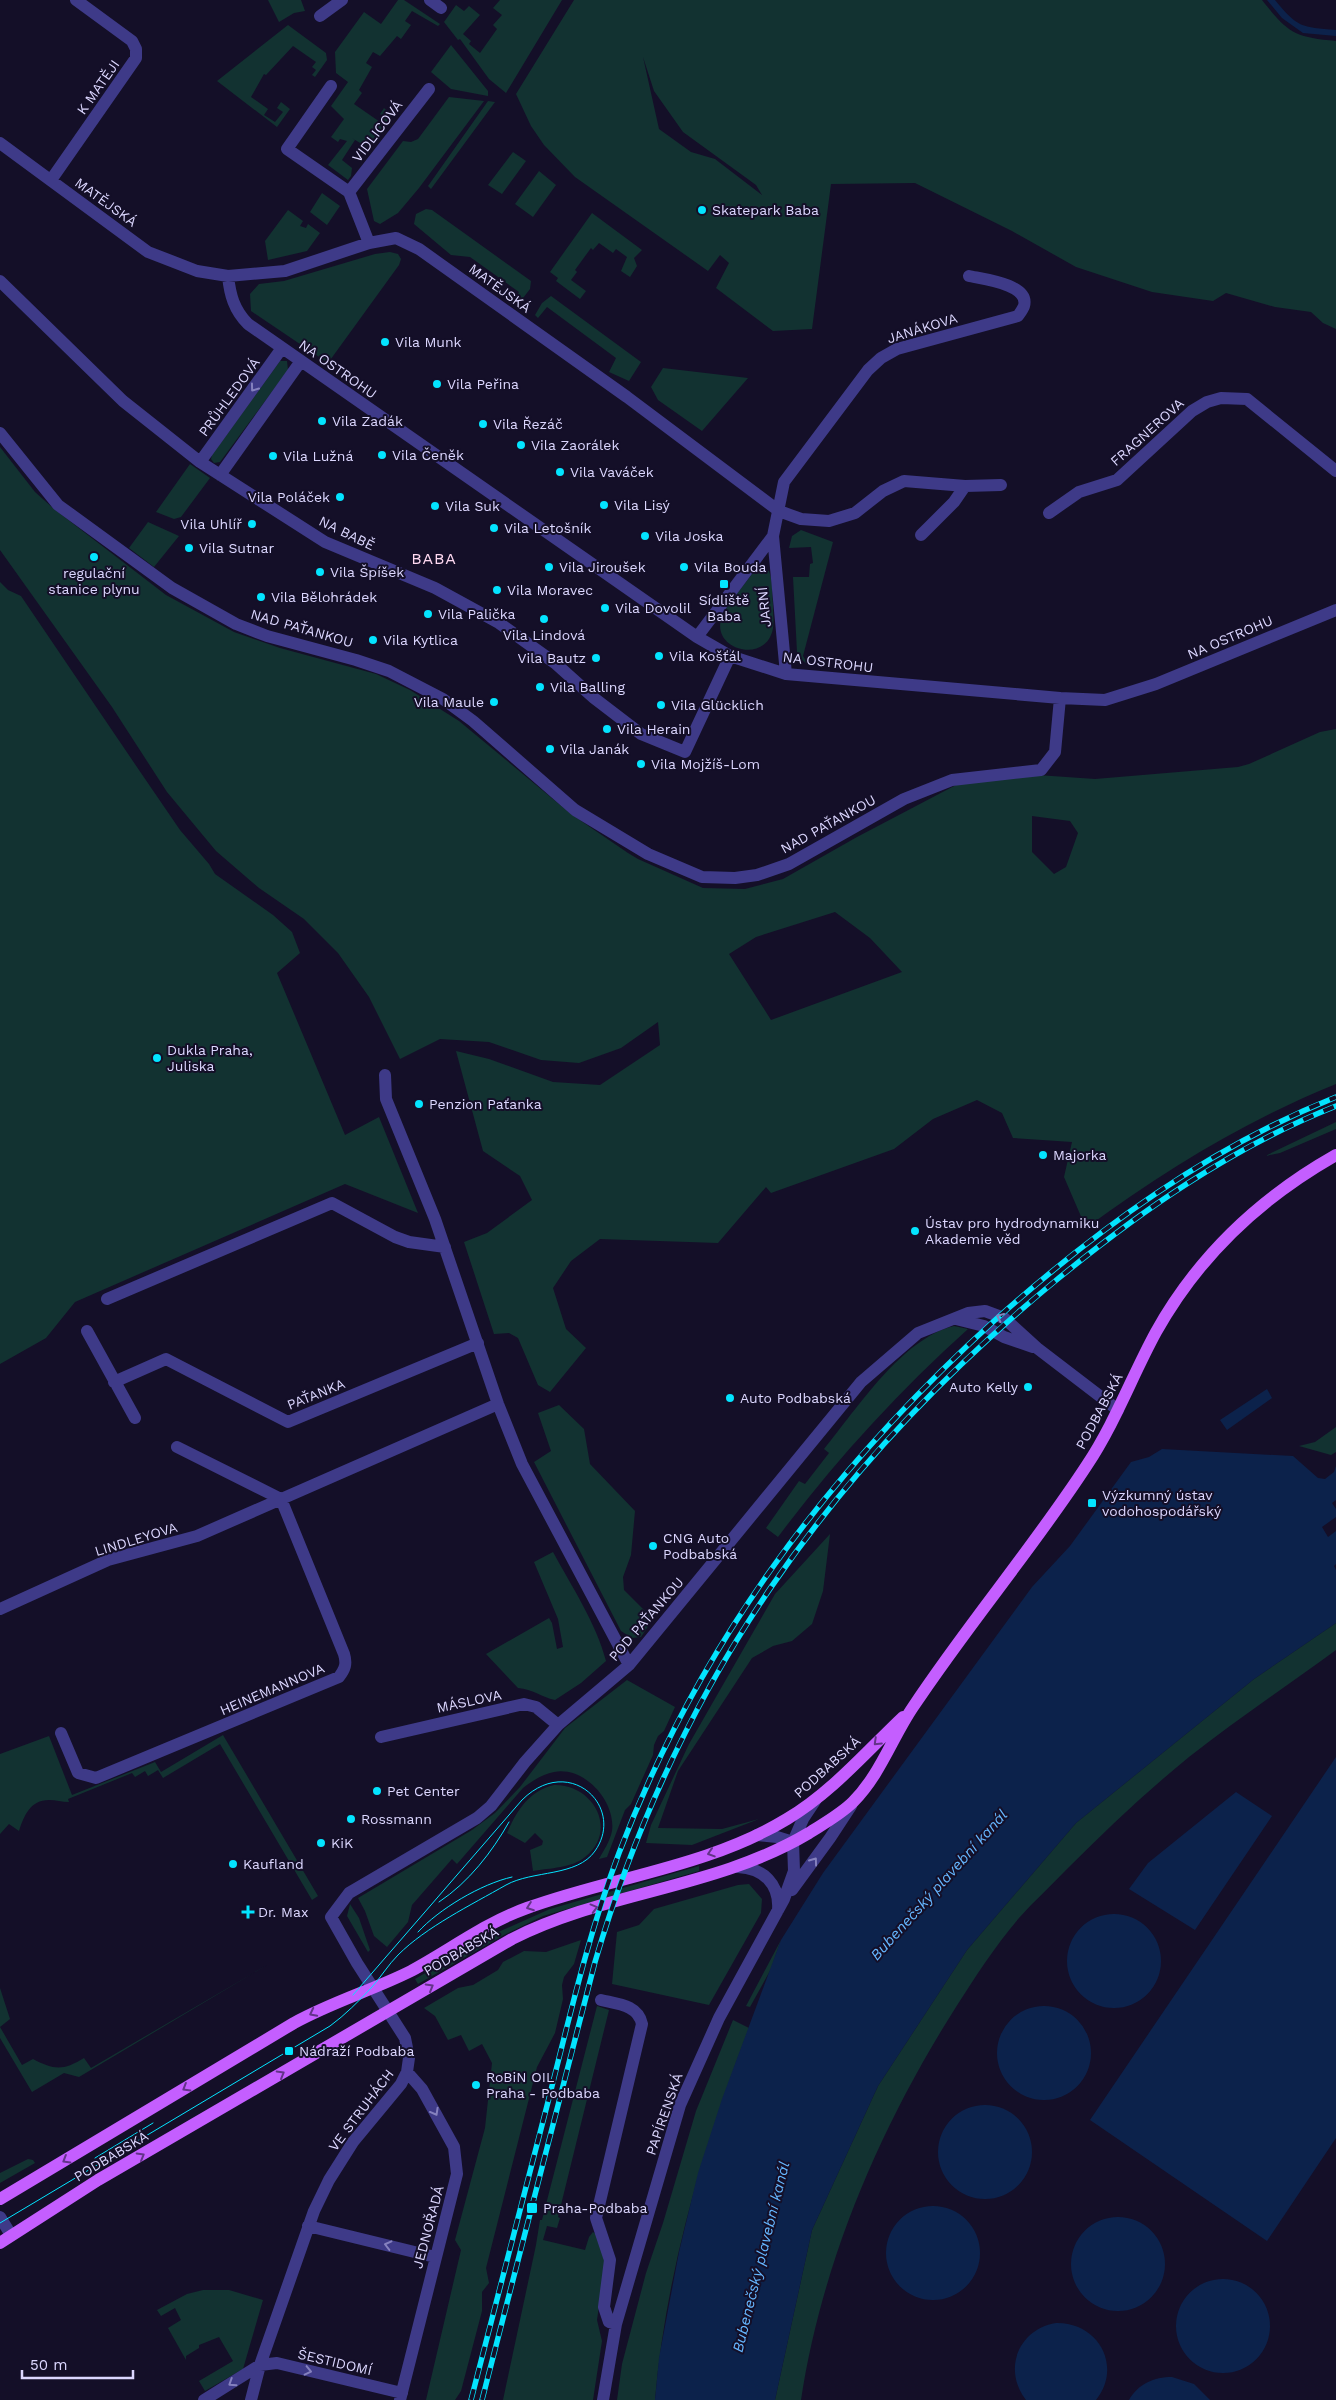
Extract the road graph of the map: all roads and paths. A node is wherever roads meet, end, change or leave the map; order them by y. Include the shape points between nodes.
1 (76, 0) edge
2 (342, 0) edge
3 (430, 0) edge
4 (441, 8) dead end
5 (320, 16) dead end
6 (331, 86) dead end
7 (429, 89) dead end
8 (0, 143) edge
9 (51, 180) junction
10 (349, 192) junction
11 (369, 243) junction
12 (228, 276) junction
13 (969, 276) dead end
14 (0, 281) edge
15 (282, 348) junction
16 (301, 361) junction
17 (0, 433) edge
18 (200, 462) junction
19 (1336, 471) edge
20 (220, 475) junction
21 (1001, 485) dead end
22 (965, 486) junction
23 (779, 511) junction
24 (1049, 513) dead end
25 (921, 535) dead end
26 (773, 536) junction
27 (1336, 610) edge
28 (697, 637) junction
29 (730, 656) junction
30 (786, 674) junction
31 (1060, 698) junction
32 (385, 1075) dead end
33 (1336, 1155) edge
34 (445, 1247) junction
35 (107, 1299) dead end
36 (87, 1331) dead end
37 (478, 1343) junction
38 (114, 1382) junction
39 (498, 1404) junction
40 (1118, 1410) junction
41 (135, 1418) dead end
42 (177, 1447) dead end
43 (280, 1499) junction
44 (0, 1609) edge
45 (629, 1665) junction
46 (912, 1708) junction
47 (558, 1725) junction
48 (61, 1733) dead end
49 (381, 1737) dead end
50 (817, 1799) junction
51 (852, 1803) junction
52 (757, 1835) junction
53 (793, 1842) junction
54 (738, 1867) junction
55 (781, 1905) junction
56 (372, 1987) junction
57 (601, 2000) dead end
58 (388, 2011) junction
59 (407, 2072) junction
60 (0, 2199) edge
61 (0, 2217) edge
62 (308, 2226) junction
63 (12, 2235) junction
64 (0, 2243) edge
65 (435, 2257) junction
66 (616, 2324) junction
67 (260, 2365) junction
68 (401, 2396) edge
69 (204, 2400) edge
70 (251, 2400) edge
71 (603, 2400) edge

1 - 9 street, K MATĚJI via 132,41 136,58
2 - 5 street
3 - 4 street
6 - 10 street via 287,149
7 - 10 street, VIDLICOVÁ
8 - 9 street, MATĚJSKÁ
9 - 12 street, MATĚJSKÁ via 148,252 197,271
10 - 11 street
11 - 12 street, MATĚJSKÁ via 285,271
11 - 23 street, MATĚJSKÁ via 396,238 419,249 627,397
12 - 15 street, NA OSTROHU via 231,298 243,319
13 - 23 street, JANÁKOVA via 1019,291 1024,298 1024,306 1018,316 897,349 881,358 868,370 784,482
14 - 18 street, NA BABĚ via 123,401
15 - 16 street, NA OSTROHU
15 -> 18 street, PRŮHLEDOVÁ
16 - 20 street
16 - 28 street, NA OSTROHU
17 - 31 street, NAD PAŤANKOU via 58,505 172,588 236,624 266,636 381,668 443,698 575,810 648,854 702,877 757,875 790,864 904,799 952,780 1041,770 1055,752
18 - 20 street, NA BABĚ
19 - 24 street, FRAGNEROVA via 1248,399 1221,398 1192,410 1117,480 1079,492
20 - 29 street, NA BABĚ via 325,542 435,588 499,623 555,663 642,734 685,752
21 - 22 street, MATĚJSKÁ
22 - 23 street, MATĚJSKÁ via 904,482 883,491 855,513 829,521 801,519
22 - 25 street via 954,502
23 - 26 street, JARNÍ
26 - 28 street, JARNÍ
26 - 30 street, JARNÍ
27 - 31 street, NA OSTROHU via 1156,684 1105,700
28 - 29 street, NA OSTROHU
29 - 30 street, NA OSTROHU
30 - 31 street, NA OSTROHU
32 - 34 street via 386,1099
33 - 40 main road, PODBABSKÁ via 1270,1197 1207,1257 1171,1306
34 - 35 street via 395,1237 332,1203
34 - 37 street
36 - 38 street
37 - 38 street, PAŤANKA via 288,1422 166,1359
37 - 39 street
38 - 41 street
39 - 43 street, LINDLEYOVA
39 - 45 street via 522,1464
40 - 45 street, POD PAŤANKOU via 1037,1348 1004,1318 986,1311 968,1313 918,1333 861,1382
40 - 46 main road, PODBABSKÁ via 1089,1462 1046,1525
42 - 43 street
43 - 44 street, LINDLEYOVA via 197,1536 108,1560
43 - 48 street, HEINEMANNOVA via 344,1654 345,1670 339,1677 96,1778 78,1774
45 - 47 street, POD PAŤANKOU
46 -> 50 main road, PODBABSKÁ
46 - 51 main road, PODBABSKÁ via 882,1764
47 - 49 street, MÁSLOVA via 536,1707 524,1704
47 - 56 street, POD PAŤANKOU via 497,1799 477,1818 349,1893 339,1904 331,1917
50 - 52 main road, PODBABSKÁ
50 - 53 street, PAPÍRENSKÁ
51 - 53 main road, PODBABSKÁ
55 -> 51 street, PAPÍRENSKÁ
52 - 53 street
52 -> 56 main road, PODBABSKÁ via 661,1869 576,1891 524,1909 411,1970
53 - 54 main road, PODBABSKÁ
53 - 55 street, PAPÍRENSKÁ via 794,1871
54 - 55 street via 755,1869 769,1879
58 -> 54 main road, PODBABSKÁ via 532,1929
55 - 66 street, PAPÍRENSKÁ via 719,2018 680,2105
56 - 58 street, VE STRUHÁCH
56 -> 60 main road, PODBABSKÁ via 294,2023
57 - 66 street via 633,2008 640,2015 642,2024 596,2218 610,2260 604,2307 609,2322
58 - 59 street, VE STRUHÁCH via 405,2038
63 -> 58 main road, PODBABSKÁ
59 - 62 street, VE STRUHÁCH via 401,2084 353,2142 329,2180
59 -> 65 street, JEDNOŘADÁ via 422,2089 454,2147 457,2174
61 - 63 street
65 -> 62 street
62 - 67 street, VE STRUHÁCH
63 - 64 main road, PODBABSKÁ
65 - 68 street, JEDNOŘADÁ
66 - 71 street, PAPÍRENSKÁ
67 -> 68 street, ŠESTIDOMÍ via 277,2363
67 -> 69 street
67 - 70 street, VE STRUHÁCH

